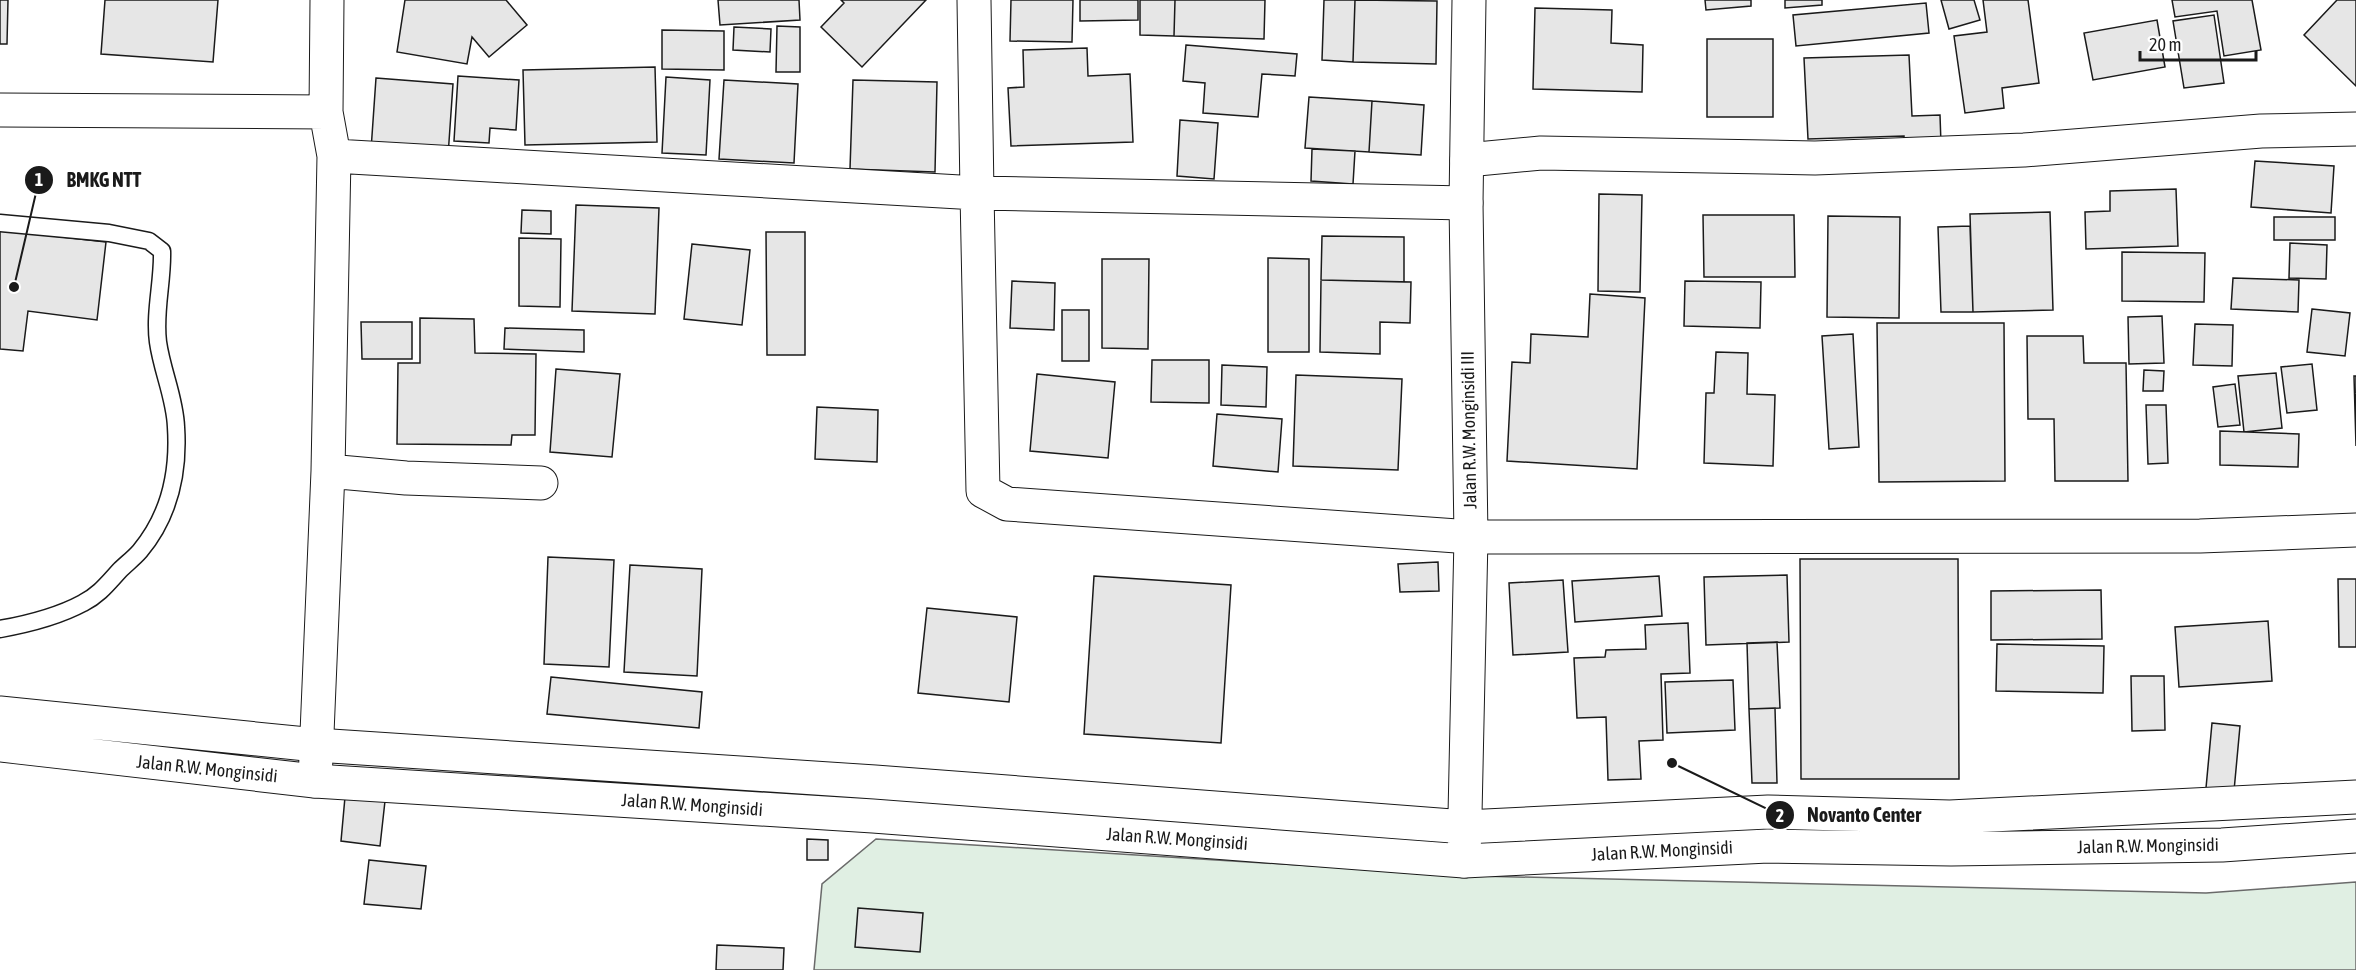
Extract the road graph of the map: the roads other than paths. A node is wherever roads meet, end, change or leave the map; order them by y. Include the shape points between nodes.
1 (327, 0) edge
2 (974, 0) edge
3 (1469, 0) edge
4 (0, 111) edge
5 (326, 112) junction
6 (2356, 129) edge
7 (334, 156) junction
8 (1467, 160) junction
9 (977, 193) junction
10 (1466, 203) junction
11 (0, 223) edge
12 (328, 471) junction
13 (541, 483) dead end
14 (2356, 531) edge
15 (1471, 537) junction
16 (0, 629) edge
17 (0, 713) edge
18 (0, 745) edge
19 (316, 745) junction
20 (315, 781) junction
21 (875, 782) junction
22 (2356, 797) edge
23 (873, 816) junction
24 (1465, 827) junction
25 (1950, 833) junction
26 (2356, 837) edge
27 (1464, 861) junction

1 - 5 street
2 - 9 street
3 - 8 street, Jalan R.W. Monginsidi III
4 - 5 street
5 - 7 street
6 - 8 street via 2261,131 2025,150 1827,158 1541,153
7 - 9 street
7 - 12 street
8 - 10 street, Jalan R.W. Monginsidi III
9 - 10 street
9 - 15 street via 981,483 989,496 1007,504
10 - 15 street, Jalan R.W. Monginsidi III
11 - 16 lane via 109,233 149,241 162,251 158,341 176,425 177,463 174,487 162,516 140,550 104,590 51,617
12 - 13 street
12 - 19 street
14 - 15 street via 2200,536
15 - 24 street, Jalan R.W. Monginsidi III
17 - 19 street, Jalan R.W. Monginsidi
18 - 20 street, Jalan R.W. Monginsidi
19 - 20 street
19 - 21 street, Jalan R.W. Monginsidi
20 - 23 street, Jalan R.W. Monginsidi
21 - 23 street
21 - 24 street, Jalan R.W. Monginsidi
22 - 25 street, Jalan R.W. Monginsidi
23 - 27 street, Jalan R.W. Monginsidi
24 - 25 street, Jalan R.W. Monginsidi via 1768,812
24 - 27 street, Jalan R.W. Monginsidi III
25 - 26 street, Jalan R.W. Monginsidi via 2222,845
25 - 27 street, Jalan R.W. Monginsidi

